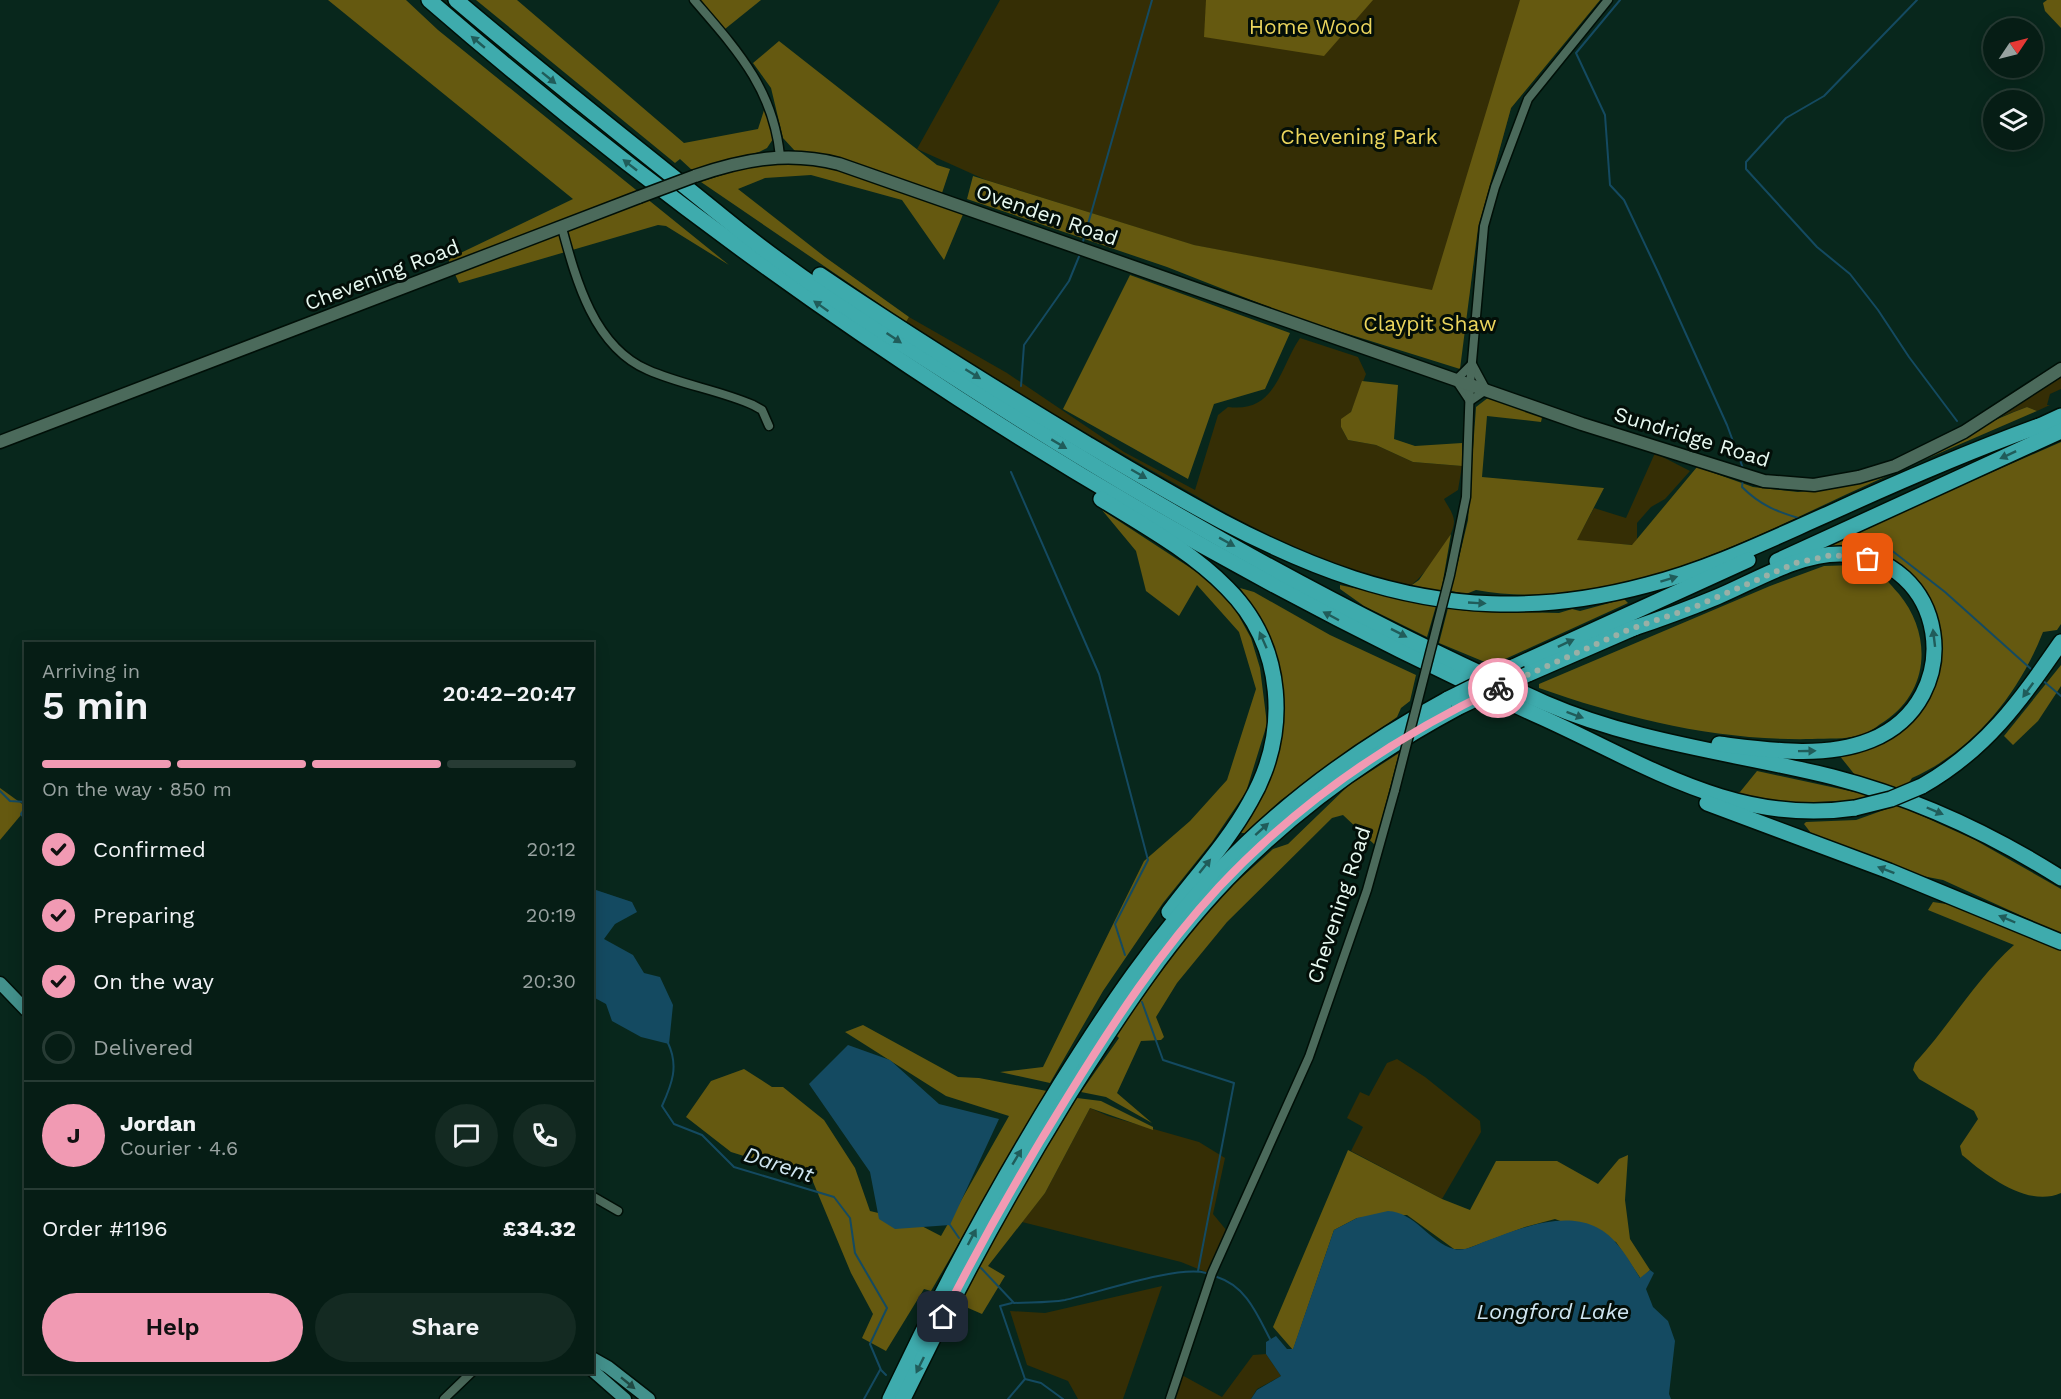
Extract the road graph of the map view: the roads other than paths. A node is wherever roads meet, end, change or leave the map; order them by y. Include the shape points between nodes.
1 (429, 0) edge
2 (456, 0) edge
3 (694, 0) edge
4 (1608, 0) edge
5 (780, 156) junction
6 (695, 192) junction
7 (562, 228) junction
8 (904, 363) junction
9 (1472, 364) junction
10 (2061, 369) edge
11 (1456, 380) junction
12 (1470, 384) junction
13 (1486, 390) junction
14 (1470, 401) junction
15 (2061, 416) edge
16 (769, 426) dead end
17 (2039, 426) junction
18 (2061, 431) edge
19 (0, 442) edge
20 (1628, 630) junction
21 (2061, 642) edge
22 (1440, 670) junction
23 (1453, 703) junction
24 (1635, 734) junction
25 (2061, 878) edge
26 (2061, 942) edge
27 (0, 983) edge
28 (24, 1008) edge
29 (1092, 1035) junction
30 (594, 1197) edge
31 (618, 1211) dead end
32 (594, 1359) edge
33 (907, 1364) junction
34 (594, 1372) edge
35 (470, 1374) edge
36 (444, 1399) edge
37 (625, 1399) edge
38 (649, 1399) edge
39 (882, 1399) edge
40 (890, 1399) edge
41 (903, 1399) edge
42 (1170, 1399) edge

8 -> 1 highway via 679,203
2 -> 6 highway
3 - 5 street via 740,53 762,88 777,129
4 - 9 street, Chevening Road via 1528,99 1518,123 1484,226
5 - 7 main road, Chevening Road, bridge via 746,160 695,176
5 - 11 main road, Ovenden Road via 839,164
6 -> 17 highway via 972,373 1195,506 1325,570 1419,596 1544,603 1651,585 1727,558 1979,447
6 -> 24 highway via 761,246 896,340 1042,434 1182,517 1480,674 1561,710
7 - 16 street via 583,292 611,344 647,370 753,405 762,410
7 - 19 main road, Chevening Road
22 -> 8 highway via 1306,603 1160,522
29 -> 8 highway via 1117,986 1231,833 1259,787 1276,726 1272,666 1249,615 1218,579 1135,520 964,414
9 - 11 street
9 - 12 street, Chevening Road
9 - 13 street
10 - 13 main road, Sundridge Road via 1964,432 1886,469 1814,485 1744,477
11 - 12 main road, Ovenden Road
11 - 14 street
12 - 13 main road, Sundridge Road
12 - 14 street, Chevening Road
13 - 14 street
14 - 42 street, Chevening Road, bridge via 1466,497 1450,575 1367,890 1309,1057 1212,1273
15 - 17 highway
23 -> 17 highway, bridge via 1513,668
18 -> 20 highway
20 - 23 highway, bridge
24 -> 20 highway via 1787,751 1858,745 1886,733 1914,709 1931,676 1935,639 1928,613 1908,582 1877,562 1841,554 1796,563 1692,608
21 -> 22 highway, bridge via 1997,728 1963,760 1922,786 1855,808 1792,812 1757,808 1723,798
26 -> 22 highway via 1930,887 1684,794 1527,718
29 -> 23 highway via 1171,925 1258,832 1348,760
23 -> 41 highway via 1306,807 1240,866 1176,937 1116,1020 1039,1143 969,1268
24 -> 25 highway via 1799,769 1887,793 1979,831
27 - 28 main road
33 -> 29 highway via 987,1208
30 - 31 street
32 -> 38 main road
33 - 39 highway
33 - 40 highway
34 - 37 main road
35 - 36 street

